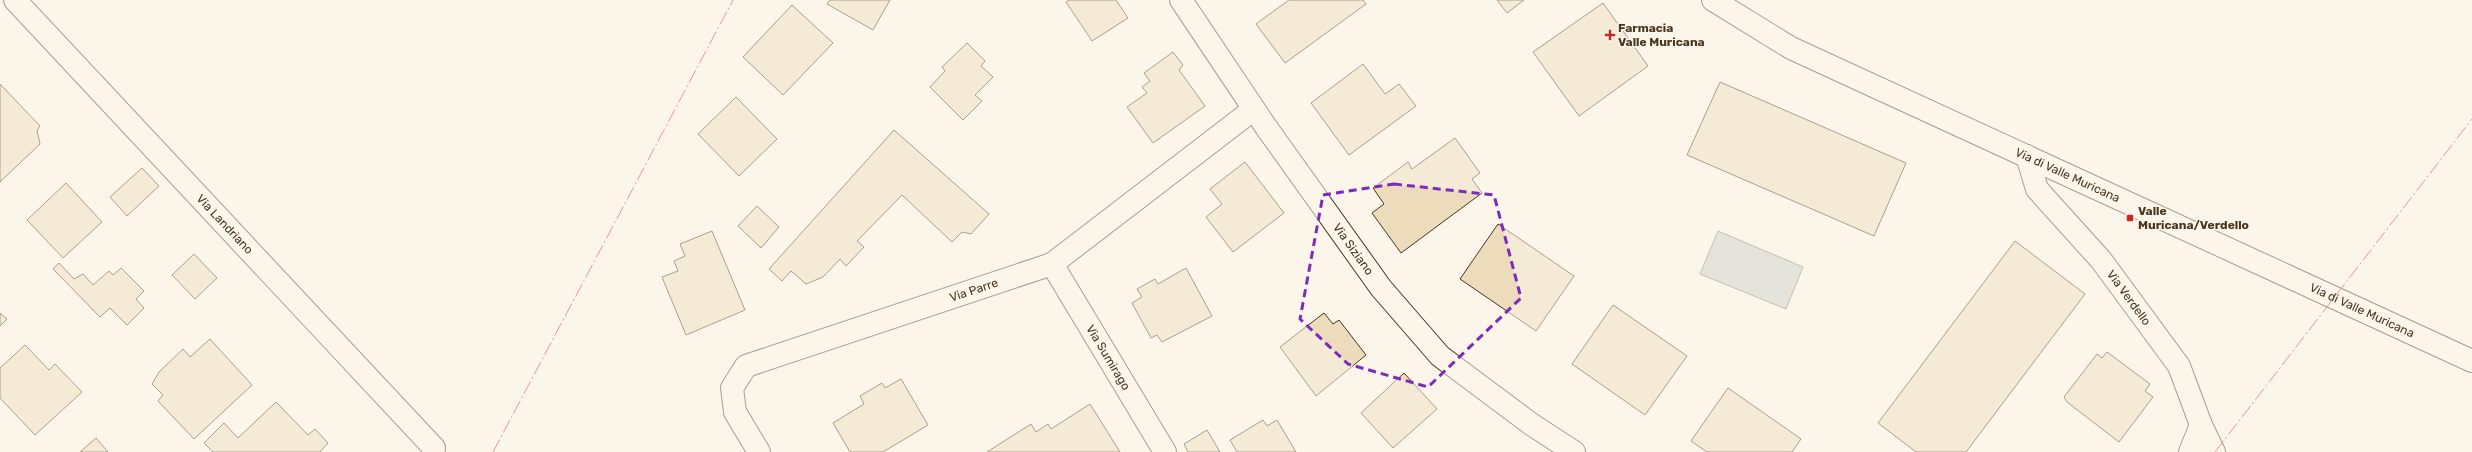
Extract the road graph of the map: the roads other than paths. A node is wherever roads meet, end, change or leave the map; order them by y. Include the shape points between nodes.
1 (15, 0) edge
2 (1181, 0) edge
3 (1713, 0) edge
4 (1254, 109) junction
5 (2027, 156) junction
6 (1052, 264) junction
7 (2472, 361) edge
8 (2201, 425) junction
9 (434, 448) dead end
10 (759, 452) edge
11 (1165, 452) edge
12 (1574, 452) edge
13 (2190, 452) edge
14 (2214, 452) edge

1 - 9 street, Via Landriano
2 - 4 street, Via Siziano
3 - 5 street, Via di Valle Muricana via 1791,48
4 - 6 street, Via Parre
4 - 12 street, Via Siziano via 1381,288 1440,356 1531,424
5 - 7 street, Via di Valle Muricana
5 - 8 street, Via Verdello via 2037,189 2101,260 2179,366
6 - 10 street, Via Parre via 746,366 732,388 735,412
6 - 11 street, Via Sumirago
8 - 13 street
8 - 14 street, Via Verdello

